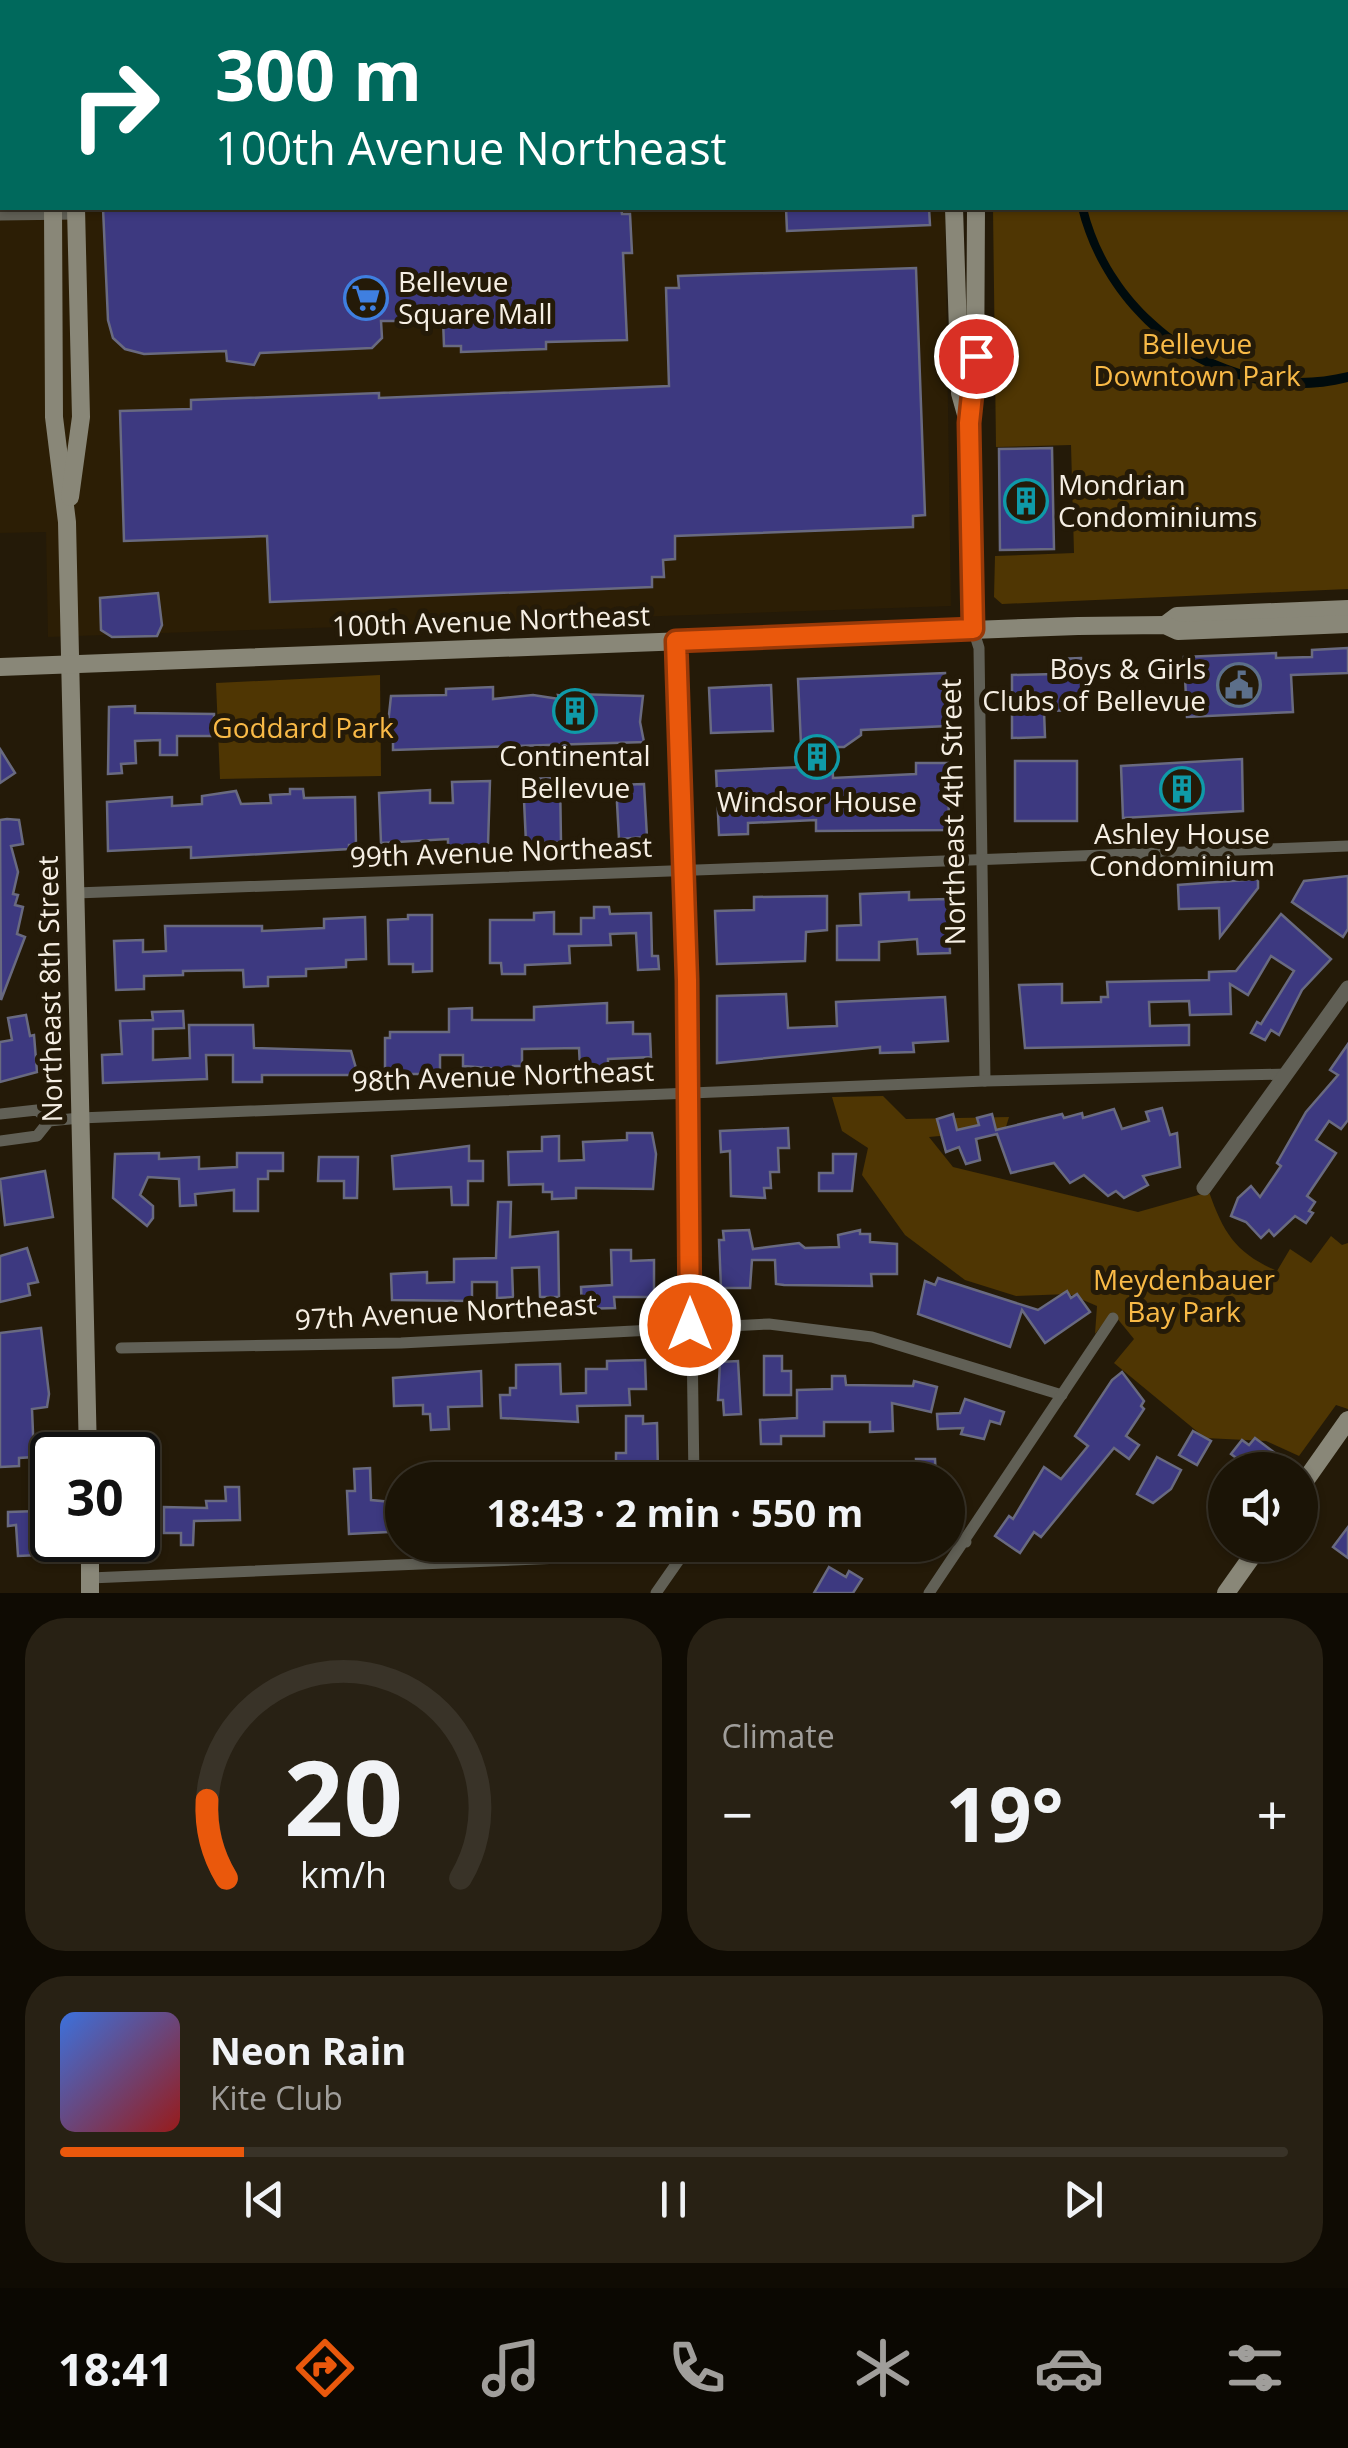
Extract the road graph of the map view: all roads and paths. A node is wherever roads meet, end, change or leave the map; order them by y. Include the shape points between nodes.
1 (53, 210) edge
2 (76, 210) edge
3 (954, 210) edge
4 (976, 210) edge
5 (0, 213) edge
6 (55, 276) junction
7 (80, 388) junction
8 (969, 423) junction
9 (67, 522) junction
10 (1348, 609) edge
11 (1348, 624) edge
12 (1165, 625) junction
13 (973, 629) junction
14 (676, 641) junction
15 (70, 665) junction
16 (0, 666) edge
17 (1348, 846) edge
18 (980, 860) junction
19 (683, 871) junction
20 (76, 893) junction
21 (1348, 988) edge
22 (1287, 1074) junction
23 (985, 1082) junction
24 (688, 1094) junction
25 (0, 1114) edge
26 (80, 1118) junction
27 (49, 1121) junction
28 (0, 1141) edge
29 (1204, 1188) dead end
30 (1113, 1318) dead end
31 (690, 1325) junction
32 (122, 1348) dead end
33 (1062, 1395) junction
34 (1348, 1420) edge
35 (87, 1432) edge
36 (694, 1462) edge
37 (1318, 1463) edge
38 (966, 1542) joint
39 (467, 1562) edge
40 (677, 1562) edge
41 (1248, 1562) edge
42 (90, 1586) edge
43 (656, 1593) edge
44 (929, 1593) edge
45 (1226, 1593) edge

1 - 2 street
1 - 5 street
1 - 6 main road, Northeast 8th Street
2 - 7 main road, Northeast 8th Street
3 - 8 main road, Northeast 4th Street via 960,393
4 - 8 main road, Northeast 4th Street
6 - 7 main road via 63,289 65,377
6 - 9 main road, Northeast 8th Street via 54,417
7 - 9 main road, Northeast 8th Street
8 - 13 main road, Northeast 4th Street
9 - 15 main road, Northeast 8th Street
10 - 12 main road, 100th Avenue Northeast via 1177,616
11 - 12 main road, 100th Avenue Northeast via 1178,631
12 - 13 main road, 100th Avenue Northeast
13 - 14 main road, 100th Avenue Northeast
13 - 18 street, Northeast 4th Street
14 - 15 main road, 100th Avenue Northeast
14 - 19 street
15 - 16 main road, 100th Avenue Northeast
15 - 20 main road, Northeast 8th Street
17 - 18 street, 99th Avenue Northeast
18 - 19 street, 99th Avenue Northeast
18 - 23 street, Northeast 4th Street
19 - 20 street, 99th Avenue Northeast
19 - 24 street
20 - 26 main road, Northeast 8th Street
21 - 22 street
22 - 23 street, 98th Avenue Northeast
22 - 29 street
23 - 24 street, 98th Avenue Northeast
24 - 26 street, 98th Avenue Northeast
24 - 31 street
25 - 27 street via 38,1110
26 - 27 street, 98th Avenue Northeast
26 - 35 main road, Northeast 8th Street
27 - 28 street via 38,1136
30 - 33 street
31 - 32 street, 97th Avenue Northeast via 401,1342
31 - 33 street, 97th Avenue Northeast via 769,1324 872,1338
31 - 36 street
33 - 38 street
34 - 37 main road
38 - 44 street
39 - 42 street
40 - 43 street
41 - 45 main road

